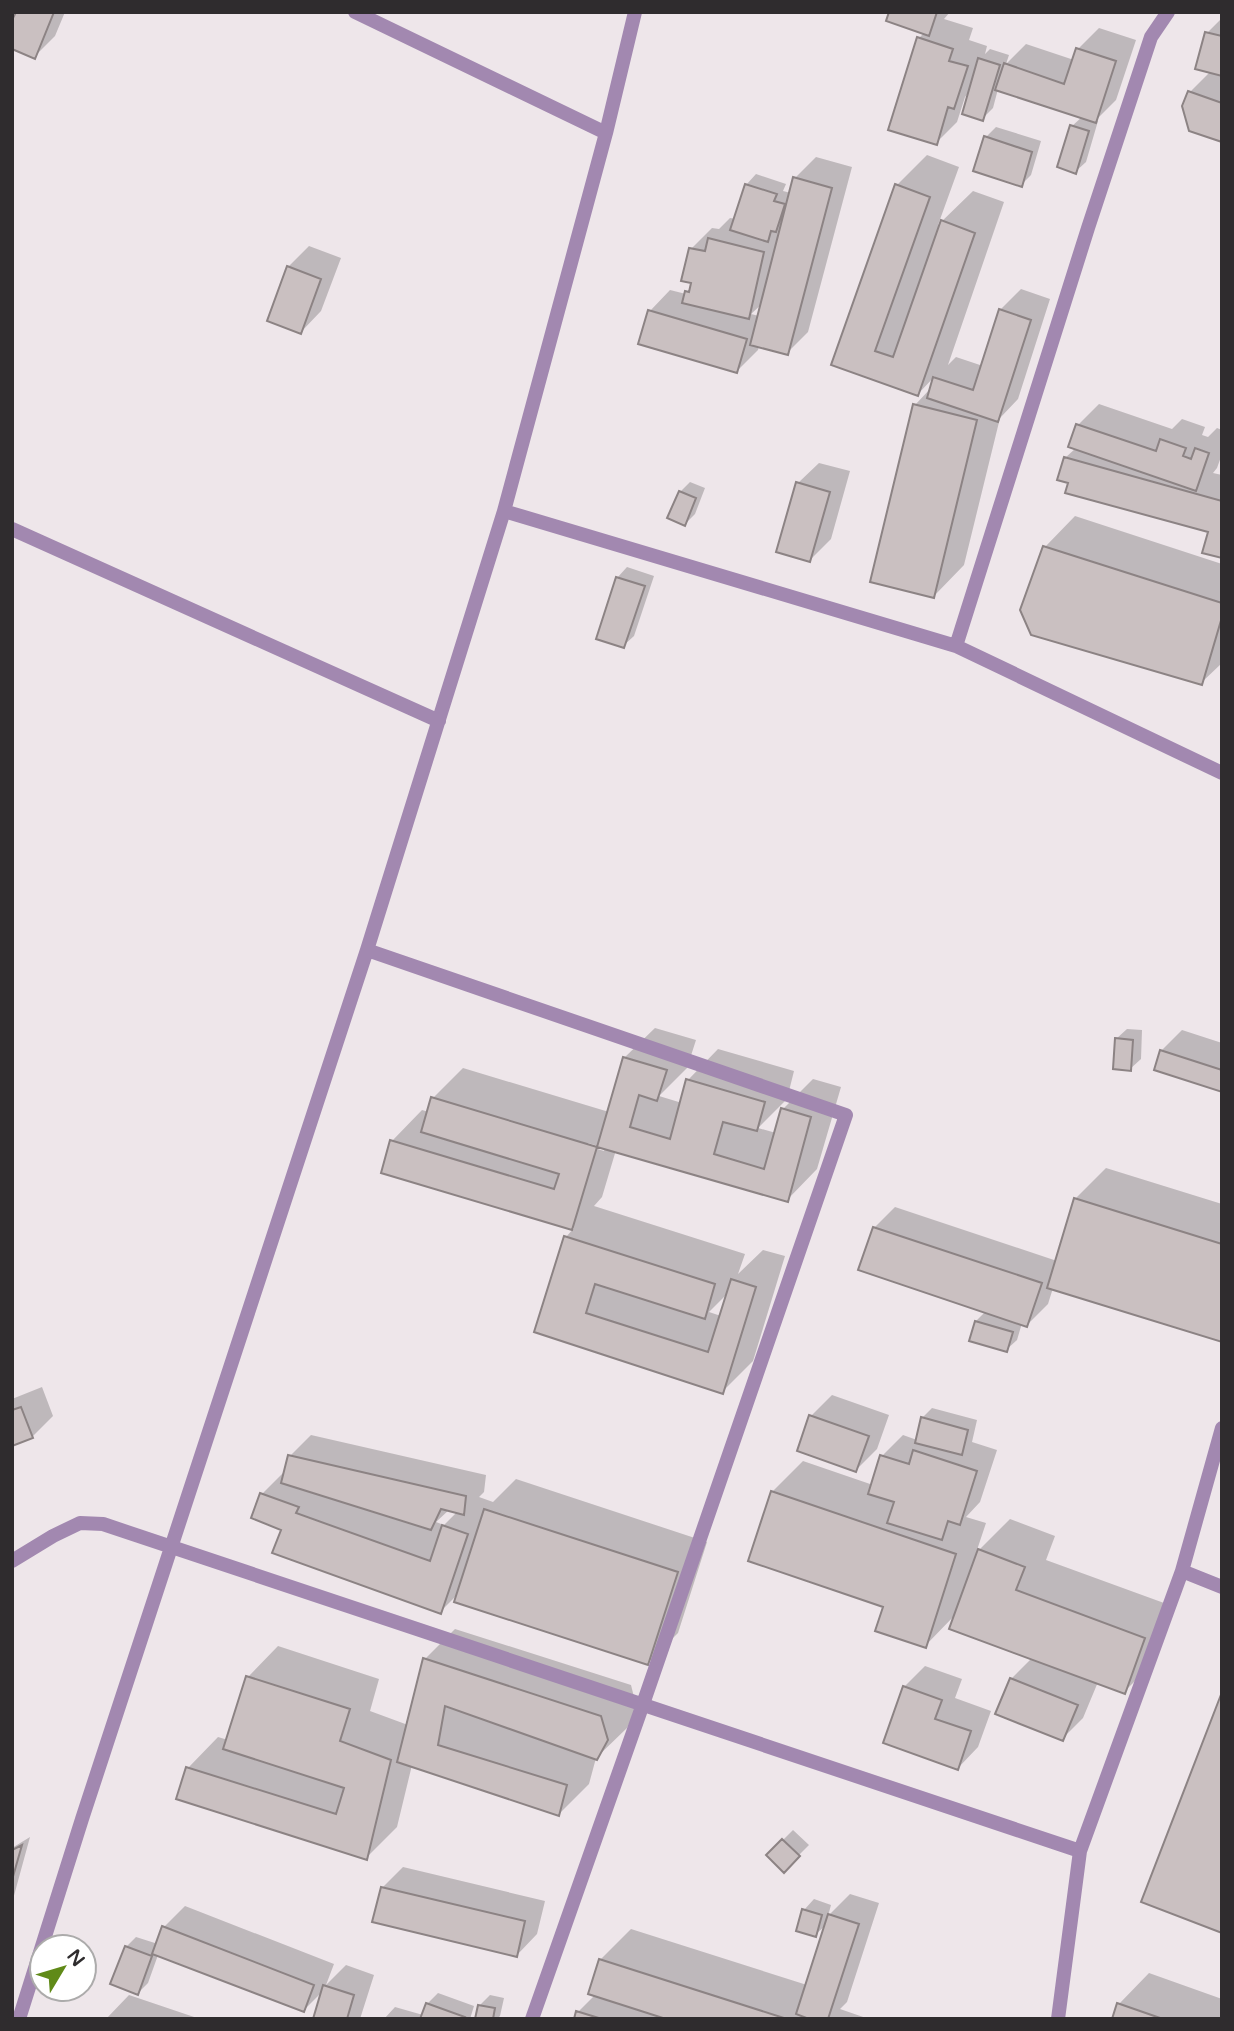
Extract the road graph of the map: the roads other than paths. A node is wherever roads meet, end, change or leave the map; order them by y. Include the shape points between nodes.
1 (355, 12) edge
2 (635, 12) edge
3 (1168, 12) edge
4 (606, 133) junction
5 (503, 511) junction
6 (12, 529) edge
7 (956, 646) junction
8 (439, 720) junction
9 (1222, 773) edge
10 (367, 950) junction
11 (1222, 1428) edge
12 (172, 1546) junction
13 (12, 1561) edge
14 (1182, 1571) junction
15 (1222, 1587) edge
16 (643, 1704) junction
17 (1080, 1851) junction
18 (19, 2019) edge
19 (532, 2019) edge
20 (1058, 2019) edge

1 - 4 street
2 - 4 street
3 - 7 street via 1151,37
4 - 5 street
5 - 7 street
5 - 8 street
6 - 8 street
7 - 9 street
8 - 10 street
10 - 12 street
10 - 16 street via 846,1115
11 - 14 street
12 - 13 street via 103,1524 80,1523
12 - 16 street
12 - 18 street
14 - 15 street
14 - 17 street
16 - 17 street
16 - 19 street
17 - 20 street

